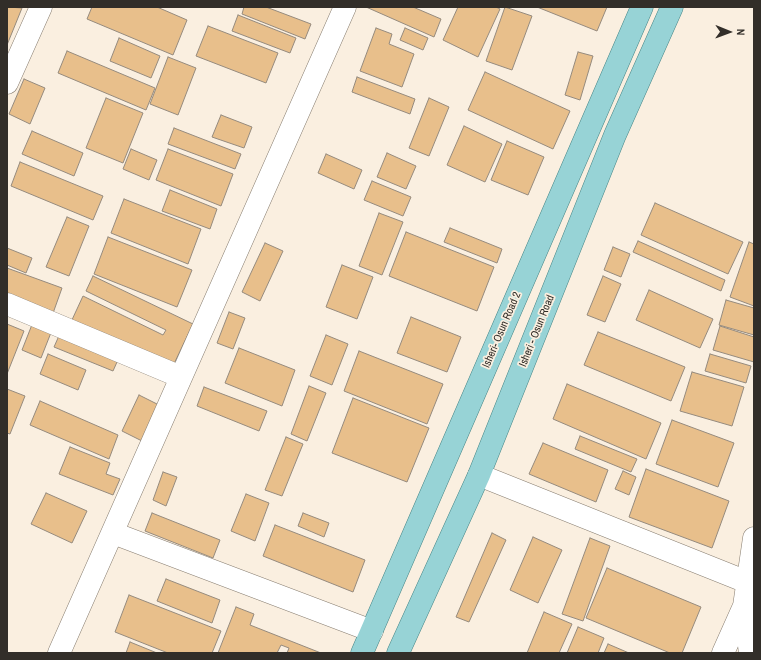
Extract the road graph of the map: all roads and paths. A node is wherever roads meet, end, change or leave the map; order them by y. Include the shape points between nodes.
1 (41, 7) edge
2 (345, 7) edge
3 (642, 7) edge
4 (672, 7) edge
5 (7, 83) edge
6 (7, 304) edge
7 (181, 377) junction
8 (479, 475) junction
9 (113, 533) junction
10 (754, 538) edge
11 (747, 582) junction
12 (744, 606) junction
13 (372, 631) junction
14 (59, 653) edge
15 (362, 653) edge
16 (398, 653) edge
17 (723, 653) edge
18 (750, 653) edge

1 - 5 street
2 - 7 street
3 - 13 main road, Isheri- Osun Road 2
4 - 8 main road, Isheri - Osun Road via 615,135
6 - 7 street
7 - 9 street
8 - 11 street
8 - 16 main road, Isheri - Osun Road
9 - 13 street
9 - 14 street
10 - 11 street
11 - 12 street
12 - 17 street
12 - 18 street
13 - 15 main road, Isheri- Osun Road 2

